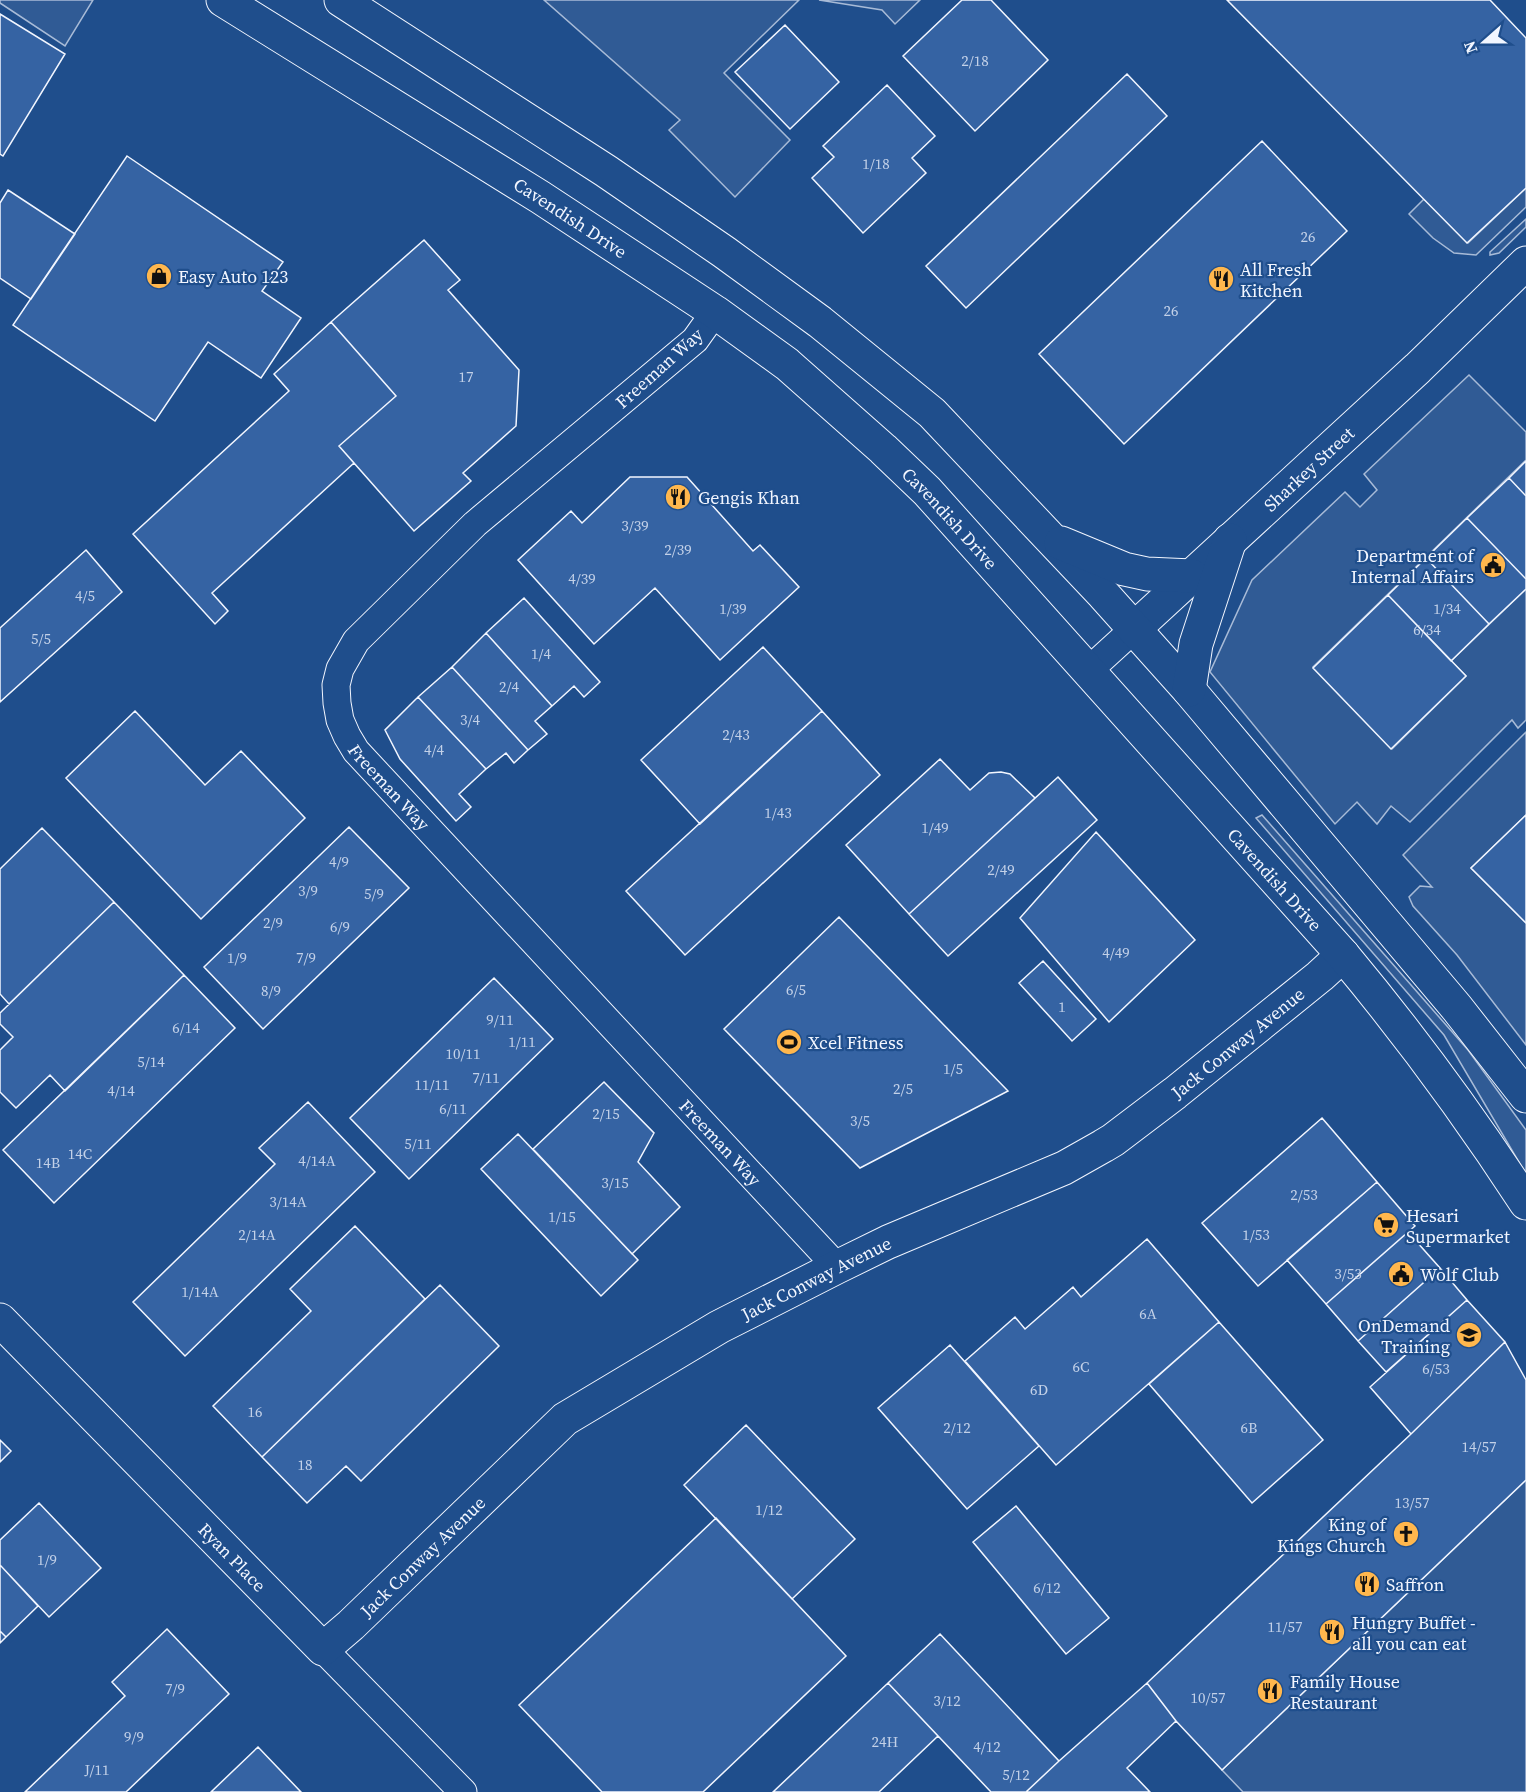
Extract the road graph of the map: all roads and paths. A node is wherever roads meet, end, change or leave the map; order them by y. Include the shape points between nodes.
1 (223, 0) edge
2 (341, 0) edge
3 (1526, 263) edge
4 (715, 312) junction
5 (1051, 539) junction
6 (1230, 540) junction
7 (1192, 576) junction
8 (1134, 629) junction
9 (1088, 671) junction
10 (1189, 690) junction
11 (1343, 955) junction
12 (1526, 1096) edge
13 (1526, 1203) edge
14 (837, 1267) junction
15 (0, 1320) edge
16 (323, 1649) junction
17 (463, 1792) edge

1 - 4 main road, Cavendish Drive via 540,196
2 - 5 main road via 606,171 820,322 932,413
3 - 6 main road, Sharkey Street
4 - 9 main road, Cavendish Drive via 787,364 927,491
4 - 14 street, Freeman Way via 695,340 475,524 356,641 340,669 337,703 340,720 357,751
5 - 7 main road via 1124,569
5 - 8 main road
6 - 7 main road, Sharkey Street
6 - 10 main road via 1196,644
7 - 8 main road, Sharkey Street
8 - 9 street, Sharkey Street
8 - 10 main road
9 - 11 main road, Cavendish Drive
10 - 12 main road via 1450,999
11 - 13 main road, Cavendish Drive via 1484,1139
11 - 14 main road, Jack Conway Avenue via 1113,1140 1064,1168
14 - 16 main road, Jack Conway Avenue via 719,1327 566,1419
15 - 16 main road, Ryan Place
16 - 17 street, Ryan Place

